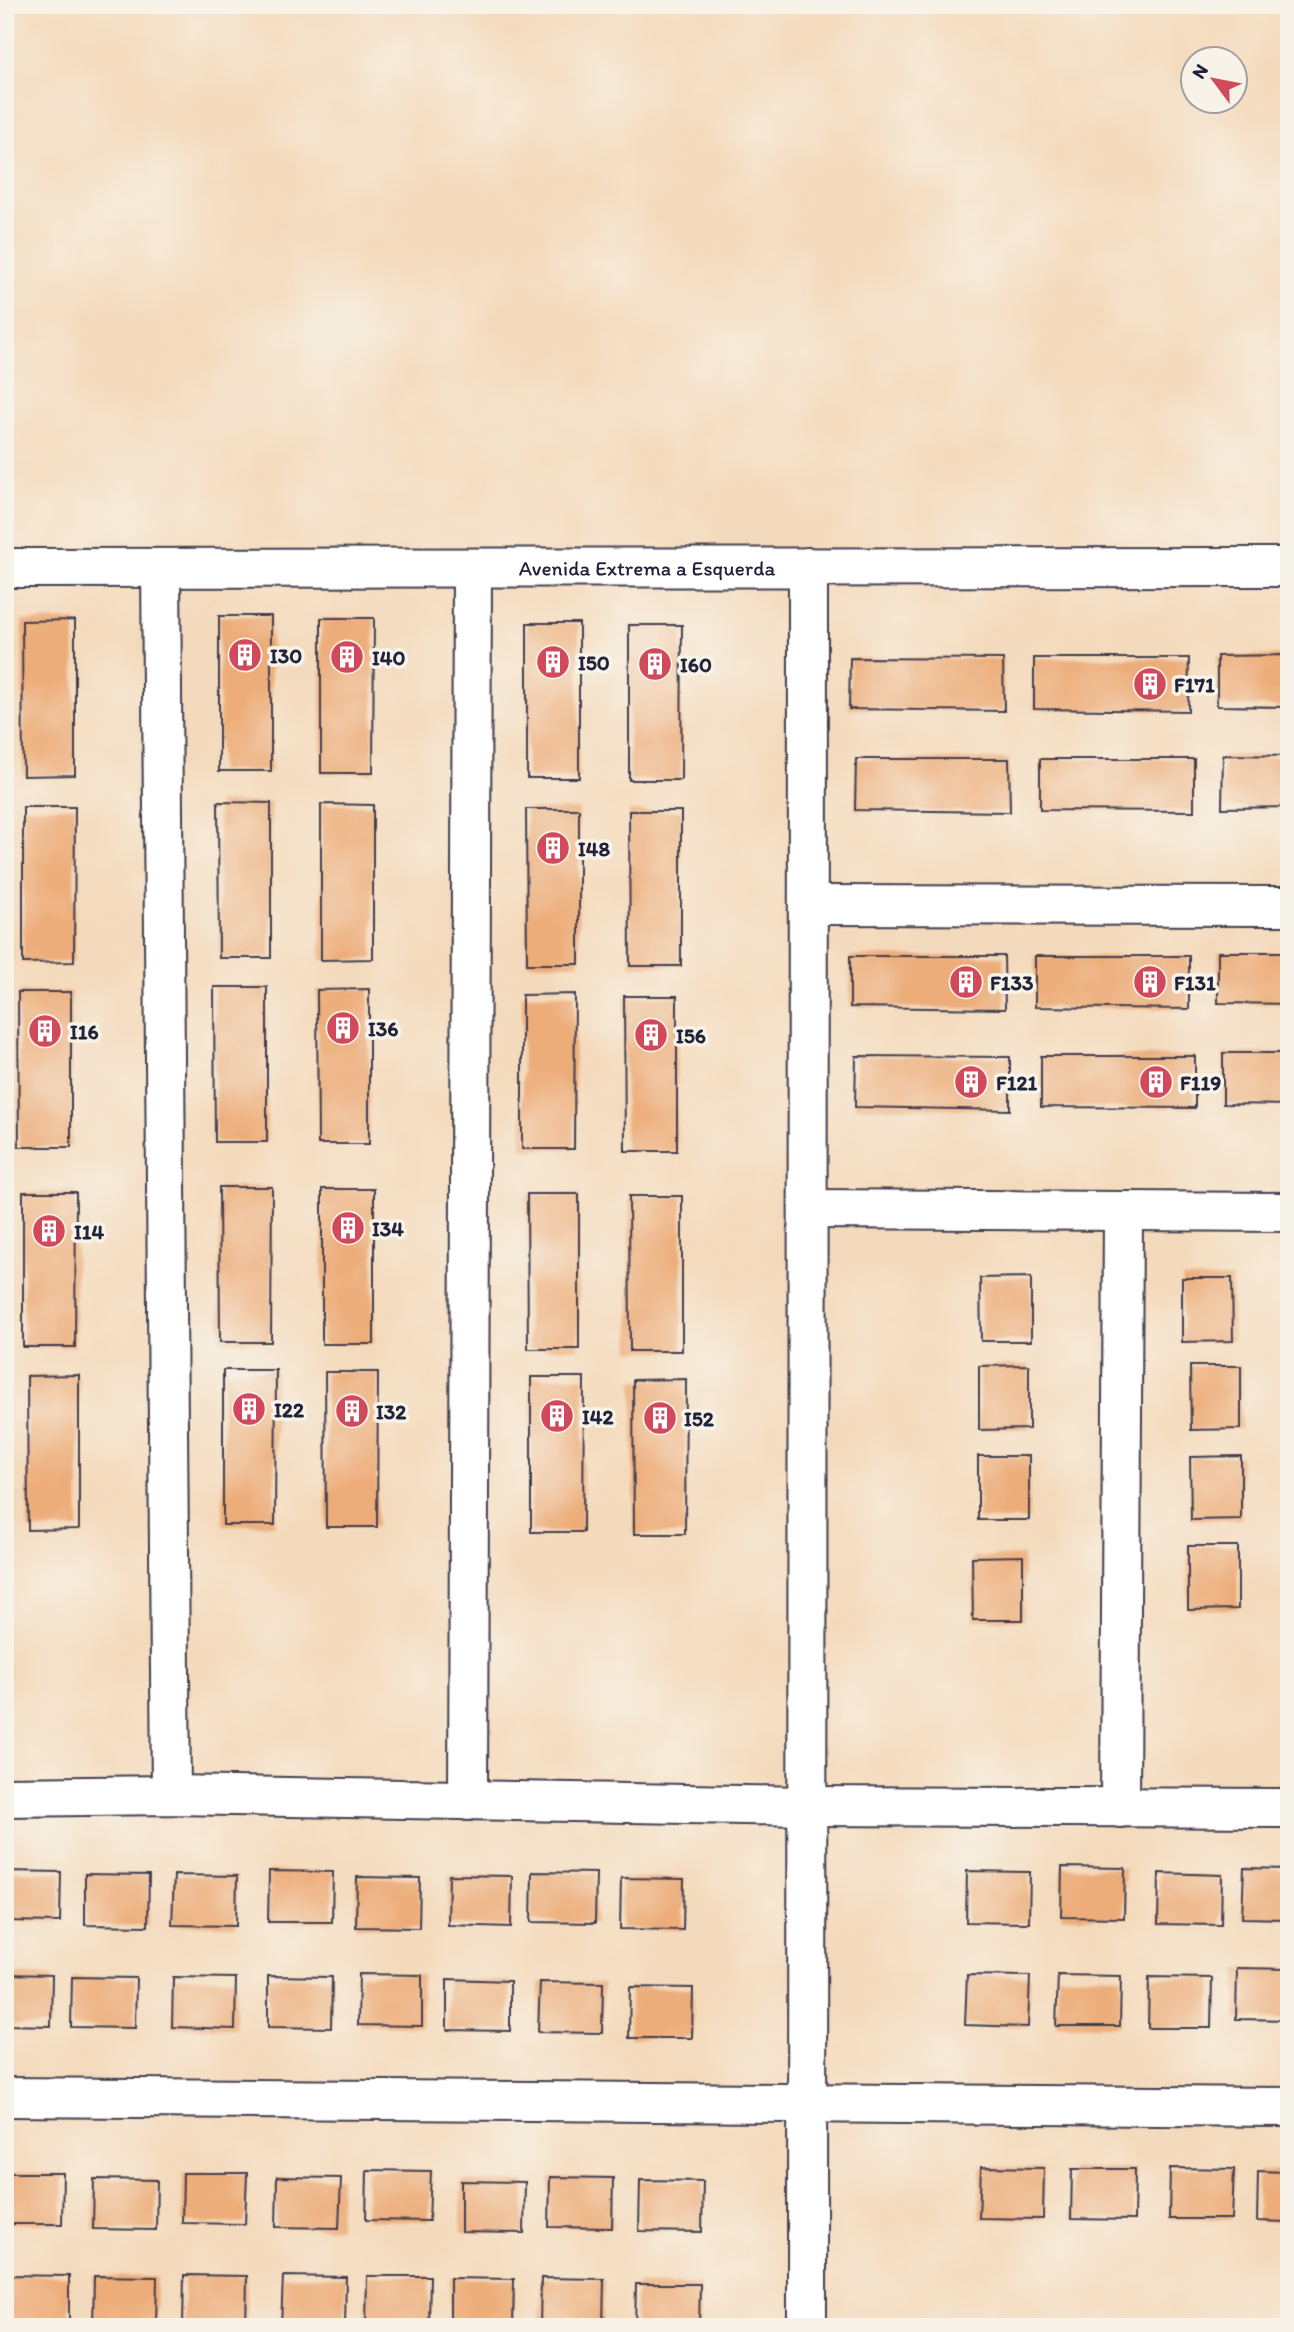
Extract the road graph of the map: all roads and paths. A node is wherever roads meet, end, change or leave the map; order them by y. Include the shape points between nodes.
1 (1289, 566) edge
2 (5, 568) edge
3 (161, 568) junction
4 (472, 568) junction
5 (808, 568) junction
6 (808, 905) junction
7 (1289, 906) edge
8 (808, 1209) junction
9 (1123, 1211) junction
10 (1289, 1212) edge
11 (171, 1795) junction
12 (5, 1797) edge
13 (468, 1801) junction
14 (807, 1806) junction
15 (1120, 1808) junction
16 (1289, 1808) edge
17 (5, 2097) edge
18 (807, 2103) junction
19 (1289, 2107) edge
20 (807, 2327) edge

1 - 5 street, Avenida Extrema a Esquerda
2 - 3 street, Avenida Extrema a Esquerda
3 - 4 street, Avenida Extrema a Esquerda
3 - 11 street
4 - 5 street, Avenida Extrema a Esquerda
4 - 13 street
5 - 6 street
6 - 7 street
6 - 8 street
8 - 9 street
8 - 14 street
9 - 10 street
9 - 15 street
11 - 12 street
11 - 13 street
13 - 14 street
14 - 15 street
14 - 18 street
15 - 16 street
17 - 18 street
18 - 19 street
18 - 20 street

